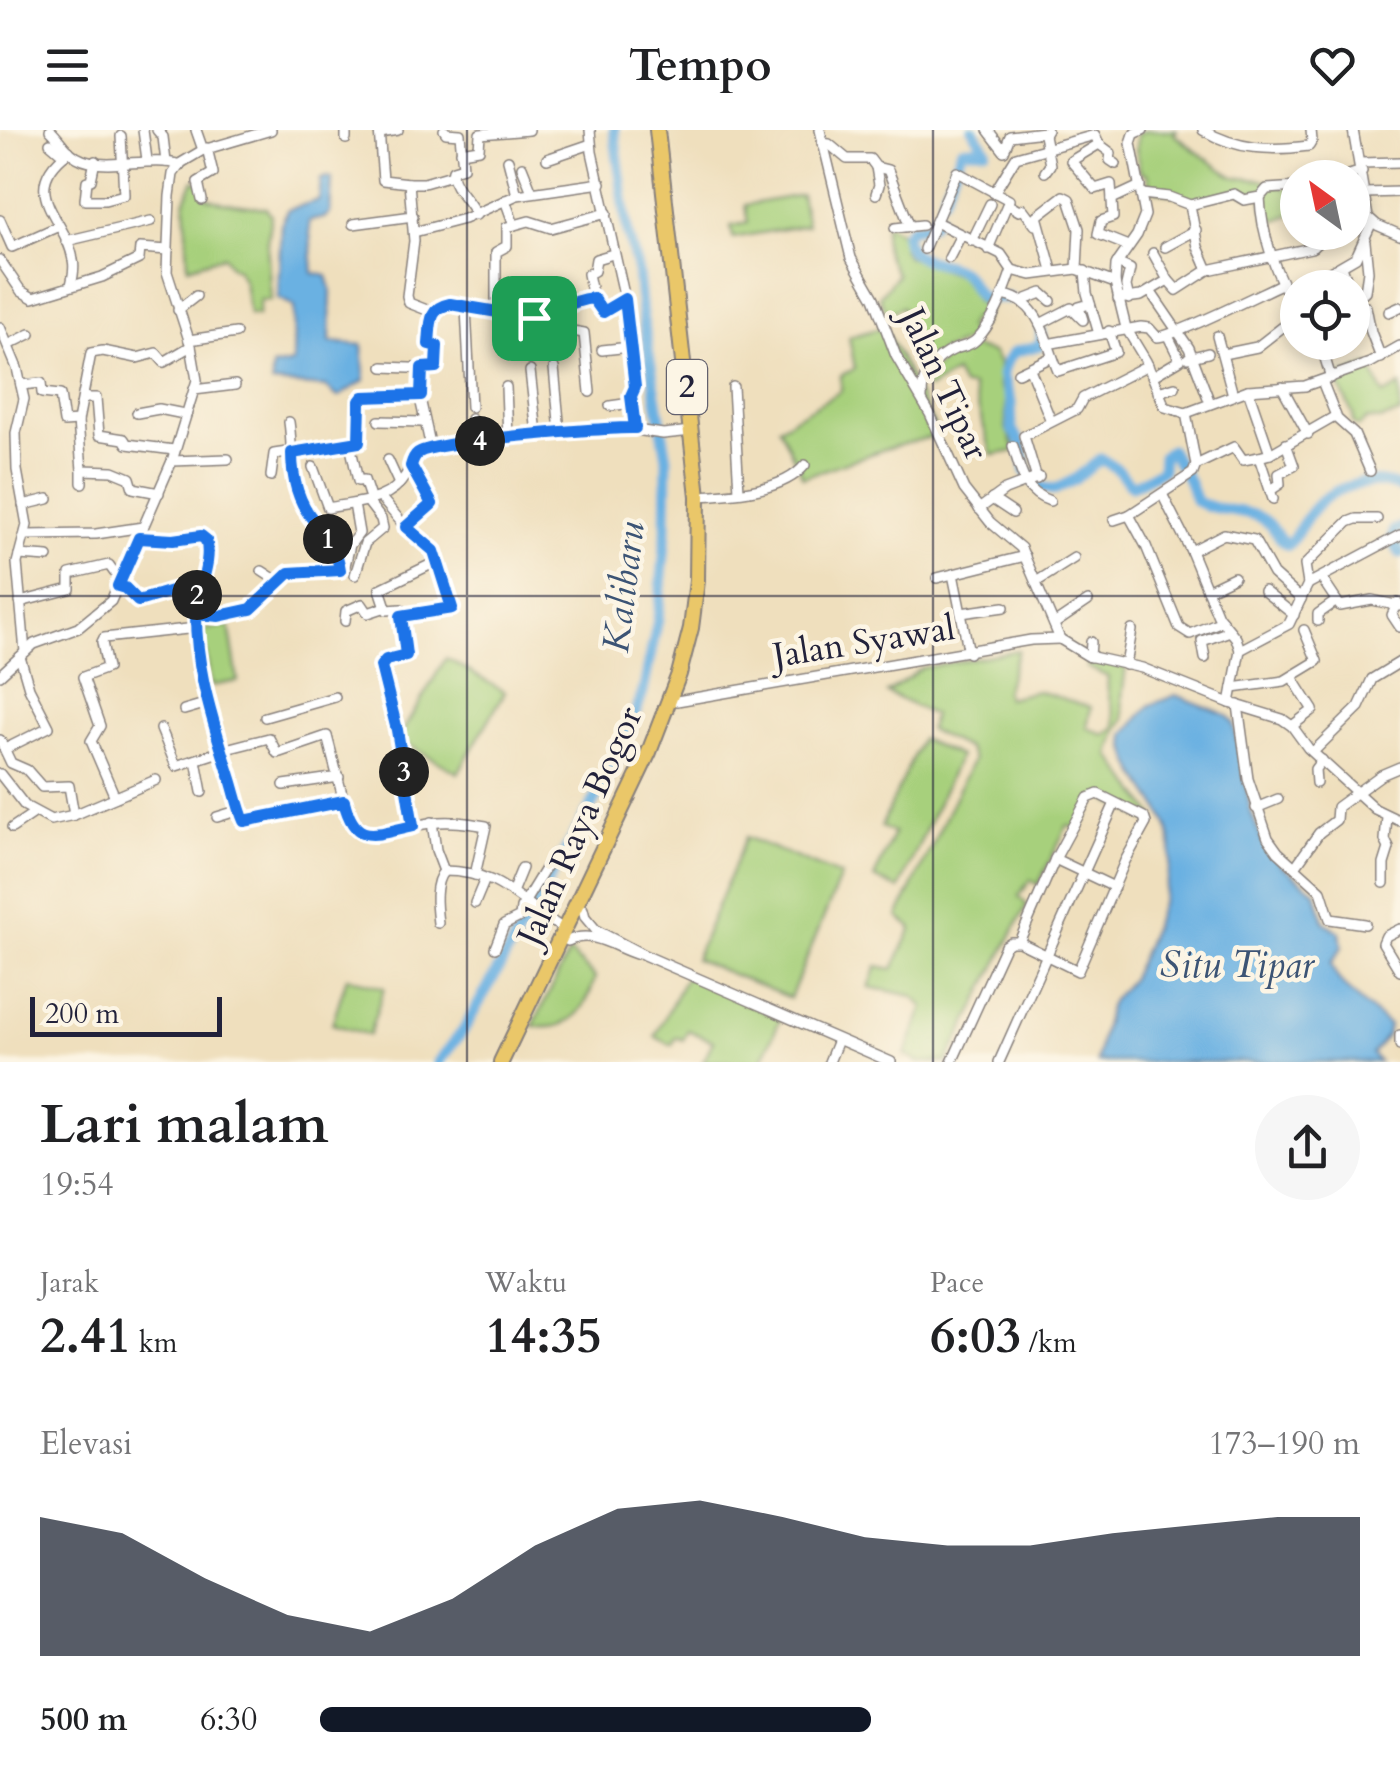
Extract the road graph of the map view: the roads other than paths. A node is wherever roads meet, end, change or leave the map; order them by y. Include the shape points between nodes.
1 (51, 130) edge
2 (143, 130) edge
3 (156, 130) edge
4 (196, 130) edge
5 (271, 130) edge
6 (398, 130) edge
7 (444, 130) edge
8 (528, 130) edge
9 (590, 130) edge
10 (660, 130) edge
11 (820, 130) edge
12 (988, 130) edge
13 (1143, 130) edge
14 (1203, 130) edge
15 (1353, 130) edge
16 (1045, 131) edge
17 (1311, 131) edge
18 (251, 132) edge
19 (380, 132) edge
20 (121, 136) dead end
21 (822, 143) junction
22 (50, 144) dead end
23 (591, 144) junction
24 (1099, 144) junction
25 (205, 149) junction
26 (1045, 150) junction
27 (461, 152) junction
28 (66, 153) junction
29 (1010, 154) junction
30 (547, 159) dead end
31 (147, 160) junction
32 (508, 160) dead end
33 (1359, 160) edge
34 (95, 161) junction
35 (166, 162) junction
36 (1400, 162) edge
37 (123, 164) junction
38 (1116, 164) dead end
39 (180, 165) junction
40 (1370, 166) edge
41 (522, 167) dead end
42 (876, 167) junction
43 (1045, 172) dead end
44 (452, 174) junction
45 (408, 183) junction
46 (601, 183) junction
47 (1280, 188) edge
48 (1141, 190) junction
49 (532, 192) junction
50 (1400, 192) edge
51 (1370, 193) edge
52 (876, 194) dead end
53 (516, 195) junction
54 (1260, 197) junction
55 (992, 198) junction
56 (1112, 199) junction
57 (202, 200) dead end
58 (504, 200) junction
59 (1009, 202) junction
60 (1190, 205) junction
61 (607, 214) junction
62 (476, 215) junction
63 (413, 216) junction
64 (1370, 216) edge
65 (0, 220) edge
66 (150, 221) dead end
67 (1371, 221) junction
68 (938, 223) junction
69 (352, 224) dead end
70 (1370, 224) edge
71 (514, 225) junction
72 (922, 225) dead end
73 (1035, 225) dead end
74 (59, 226) junction
75 (910, 227) junction
76 (895, 228) dead end
77 (1196, 230) junction
78 (414, 232) junction
79 (1400, 234) edge
80 (961, 235) junction
81 (2, 236) edge
82 (66, 240) junction
83 (972, 240) junction
84 (10, 246) junction
85 (1128, 246) junction
86 (1165, 246) dead end
87 (924, 249) dead end
88 (988, 249) junction
89 (168, 250) junction
90 (1298, 250) edge
91 (1360, 250) edge
92 (1366, 250) edge
93 (613, 254) junction
94 (1153, 254) dead end
95 (1273, 255) junction
96 (0, 258) edge
97 (949, 258) dead end
98 (1117, 264) junction
99 (1342, 266) junction
100 (1012, 270) junction
101 (1052, 270) junction
102 (1081, 270) junction
103 (1208, 270) junction
104 (1335, 270) edge
105 (1343, 270) edge
106 (1168, 280) junction
107 (1280, 280) edge
108 (1114, 283) junction
109 (1280, 284) edge
110 (72, 285) junction
111 (1150, 291) junction
112 (196, 296) dead end
113 (1074, 296) dead end
114 (1002, 297) junction
115 (593, 298) junction
116 (625, 299) junction
117 (1124, 299) junction
118 (1024, 300) junction
119 (1051, 301) dead end
120 (1085, 305) junction
121 (1400, 307) edge
122 (466, 308) junction
123 (178, 310) junction
124 (496, 311) junction
125 (432, 312) junction
126 (1389, 312) dead end
127 (534, 318) junction
128 (1040, 324) junction
129 (0, 327) edge
130 (1126, 328) junction
131 (1280, 329) edge
132 (1104, 332) junction
133 (236, 333) dead end
134 (30, 334) dead end
135 (1173, 335) junction
136 (1216, 336) dead end
137 (190, 343) junction
138 (1047, 344) junction
139 (8, 345) junction
140 (1400, 346) edge
141 (630, 347) junction
142 (602, 350) dead end
143 (1208, 353) dead end
144 (1223, 354) junction
145 (1192, 356) junction
146 (1052, 358) junction
147 (1381, 358) junction
148 (1180, 360) junction
149 (1323, 360) edge
150 (383, 367) dead end
151 (422, 368) junction
152 (554, 368) dead end
153 (1030, 369) junction
154 (1150, 370) junction
155 (530, 371) dead end
156 (1018, 372) dead end
157 (1326, 380) junction
158 (21, 385) junction
159 (236, 385) dead end
160 (732, 387) dead end
161 (1175, 387) dead end
162 (1282, 387) junction
163 (506, 388) dead end
164 (194, 390) junction
165 (1248, 390) junction
166 (590, 392) dead end
167 (1158, 392) junction
168 (421, 395) junction
169 (1233, 395) junction
170 (85, 398) junction
171 (922, 400) junction
172 (1210, 403) junction
173 (632, 404) junction
174 (610, 406) dead end
175 (471, 407) dead end
176 (137, 412) dead end
177 (1186, 413) junction
178 (184, 414) junction
179 (80, 417) junction
180 (1335, 417) junction
181 (470, 419) dead end
182 (1050, 421) junction
183 (289, 422) dead end
184 (379, 422) dead end
185 (424, 422) junction
186 (635, 428) junction
187 (692, 431) junction
188 (560, 432) junction
189 (537, 434) junction
190 (1308, 434) junction
191 (508, 438) junction
192 (472, 442) junction
193 (350, 444) junction
194 (1286, 444) junction
195 (1012, 446) dead end
196 (431, 448) junction
197 (292, 453) junction
198 (173, 456) junction
199 (1264, 456) junction
200 (228, 459) dead end
201 (388, 460) dead end
202 (805, 465) dead end
203 (1196, 465) junction
204 (411, 466) junction
205 (313, 467) dead end
206 (82, 470) junction
207 (1370, 471) dead end
208 (271, 476) dead end
209 (1032, 481) junction
210 (82, 483) dead end
211 (399, 484) junction
212 (739, 491) junction
213 (159, 493) junction
214 (1162, 494) junction
215 (702, 496) junction
216 (48, 499) dead end
217 (992, 499) junction
218 (373, 500) junction
219 (1050, 501) dead end
220 (354, 504) junction
221 (23, 505) junction
222 (979, 509) junction
223 (1014, 513) dead end
224 (1130, 515) junction
225 (1376, 519) dead end
226 (1114, 520) dead end
227 (143, 526) junction
228 (410, 532) junction
229 (26, 535) junction
230 (139, 538) junction
231 (1393, 538) edge
232 (1190, 550) junction
233 (18, 555) junction
234 (1026, 556) junction
235 (48, 557) dead end
236 (1074, 558) dead end
237 (438, 562) junction
238 (262, 570) dead end
239 (340, 570) junction
240 (953, 574) junction
241 (124, 575) junction
242 (355, 575) dead end
243 (1234, 577) dead end
244 (938, 578) dead end
245 (1322, 578) junction
246 (279, 582) junction
247 (1036, 582) junction
248 (1308, 584) junction
249 (118, 586) junction
250 (1207, 590) junction
251 (1264, 591) dead end
252 (197, 592) junction
253 (1301, 600) junction
254 (1088, 601) dead end
255 (20, 602) junction
256 (1336, 602) junction
257 (1399, 604) edge
258 (1004, 607) dead end
259 (386, 608) junction
260 (200, 613) junction
261 (961, 613) junction
262 (401, 616) junction
263 (1294, 616) junction
264 (345, 621) dead end
265 (1222, 621) junction
266 (1318, 621) dead end
267 (1054, 624) junction
268 (1400, 627) edge
269 (197, 628) junction
270 (1132, 630) dead end
271 (1304, 630) dead end
272 (1230, 631) junction
273 (1060, 639) junction
274 (1091, 642) dead end
275 (1240, 650) junction
276 (21, 651) junction
277 (969, 653) junction
278 (1090, 656) junction
279 (1205, 658) dead end
280 (1400, 662) edge
281 (1126, 665) junction
282 (0, 674) edge
283 (1292, 678) junction
284 (1233, 688) junction
285 (335, 698) dead end
286 (677, 701) junction
287 (208, 703) junction
288 (1234, 704) junction
289 (184, 710) dead end
290 (265, 717) dead end
291 (1292, 726) junction
292 (162, 729) dead end
293 (2, 744) edge
294 (222, 751) junction
295 (1317, 756) junction
296 (196, 760) junction
297 (1400, 768) edge
298 (0, 774) edge
299 (339, 778) junction
300 (156, 780) dead end
301 (1316, 782) dead end
302 (284, 785) dead end
303 (202, 792) dead end
304 (1358, 794) junction
305 (116, 797) junction
306 (1278, 799) dead end
307 (344, 801) junction
308 (1115, 803) junction
309 (1256, 808) junction
310 (240, 810) junction
311 (34, 813) junction
312 (74, 814) junction
313 (218, 817) dead end
314 (1386, 817) junction
315 (432, 822) junction
316 (1400, 822) edge
317 (413, 826) junction
318 (12, 828) dead end
319 (554, 854) dead end
320 (1055, 859) junction
321 (1295, 867) junction
322 (522, 868) dead end
323 (444, 871) junction
324 (1085, 872) junction
325 (480, 877) junction
326 (1384, 883) dead end
327 (1114, 887) junction
328 (513, 890) junction
329 (476, 903) dead end
330 (528, 904) junction
331 (580, 908) junction
332 (438, 923) dead end
333 (1366, 924) dead end
334 (1400, 929) edge
335 (594, 933) junction
336 (565, 940) junction
337 (1019, 942) junction
338 (495, 948) dead end
339 (1046, 957) junction
340 (1399, 968) edge
341 (523, 1027) junction
342 (1400, 1035) edge
343 (838, 1040) junction
344 (1400, 1045) edge
345 (869, 1058) edge
346 (501, 1062) edge
347 (509, 1062) edge
348 (829, 1062) edge
349 (891, 1062) edge
350 (952, 1062) edge
351 (999, 1062) edge

1 - 28 street
2 - 31 street
3 - 35 street via 164,137
4 - 25 street
5 - 18 street
6 - 19 street
7 - 27 street via 460,133
8 - 27 street via 480,134 479,149
9 - 23 street
10 - 187 highway, Jalan Raya Bogor / 2
10 - 215 highway, Jalan Raya Bogor / 2
11 - 21 street, Jalan Tipar
12 - 29 street
13 - 48 street via 1131,143
14 - 17 street via 1269,150 1309,146
15 - 33 street
16 - 26 street
16 - 29 street via 1010,136
18 - 25 street
19 - 45 street via 383,180
20 - 37 street
21 - 42 street
21 - 171 street, Jalan Tipar via 853,264
22 - 28 street
23 - 30 street
23 - 46 street
24 - 26 street via 1095,135
24 - 38 street
24 - 56 street via 1071,160 1095,189 1111,184
25 - 39 street
25 - 57 street via 213,173 198,182
26 - 29 street
26 - 43 street
27 - 44 street via 463,167
28 - 34 street
28 - 74 street via 50,169 45,196
29 - 55 street
31 - 35 street
31 - 37 street
32 - 53 street
34 - 37 street
34 - 37 street via 85,199 124,194
35 - 39 street
36 - 40 street
39 - 89 street via 171,182
41 - 49 street
42 - 52 street
42 - 75 street via 891,173
44 - 45 street
44 - 62 street
45 - 63 street
46 - 49 street
46 - 61 street
47 - 54 street
48 - 56 street
48 - 60 street
48 - 85 street via 1145,216
49 - 53 street
50 - 51 street
53 - 58 street
54 - 60 street via 1234,194
54 - 95 street
55 - 59 street
55 - 68 street via 958,172
55 - 83 street
56 - 85 street via 1113,218 1100,221 1098,234
58 - 62 street
58 - 71 street
59 - 73 street
59 - 88 street
60 - 77 street
61 - 71 street via 551,228 529,221
61 - 93 street
62 - 78 street
63 - 69 street
63 - 78 street
64 - 67 street
65 - 81 street
66 - 82 street
67 - 70 street
67 - 79 street
68 - 80 street
68 - 87 street
71 - 124 street via 505,230 507,246 496,252
72 - 75 street
74 - 82 street
74 - 84 street
75 - 76 street
77 - 86 street
77 - 103 street
78 - 125 street via 408,302
80 - 83 street
80 - 97 street
81 - 84 street
82 - 110 street
83 - 88 street
84 - 96 street
85 - 98 street
88 - 100 street
89 - 110 street via 140,248 137,260
89 - 123 street
90 - 95 street
91 - 99 street
92 - 147 street via 1365,291 1354,300 1366,307
93 - 115 street via 595,260 588,274
93 - 116 street
94 - 106 street
95 - 103 street
95 - 107 street
96 - 110 street via 27,296
98 - 108 street
98 - 117 street via 1130,269
99 - 104 street
99 - 105 street
100 - 101 street
100 - 114 street
101 - 102 street
101 - 102 street via 1037,216 1068,197 1080,230
102 - 108 street
102 - 120 street
103 - 106 street via 1177,290
106 - 111 street
108 - 117 street
109 - 135 street
111 - 117 street
111 - 135 street
112 - 123 street
113 - 120 street
114 - 118 street
114 - 171 street via 974,343 933,364
115 - 116 street via 601,312
115 - 127 street
116 - 141 street
117 - 130 street
118 - 119 street via 1042,293
118 - 128 street
120 - 128 street via 1083,320 1070,308
120 - 132 street
121 - 126 street
122 - 124 street
122 - 125 street via 446,304
122 - 175 street
123 - 137 street
124 - 127 street
125 - 151 street via 429,344 437,346 436,367
127 - 166 street via 536,328 584,333
128 - 138 street
129 - 139 street
130 - 132 street
130 - 135 street
130 - 154 street
131 - 144 street via 1257,346
132 - 138 street
132 - 146 street via 1116,352 1059,371
133 - 137 street
134 - 139 street
135 - 145 street
135 - 148 street
136 - 144 street
137 - 164 street
137 - 170 street via 164,362 156,353 138,358 92,352
138 - 146 street
139 - 158 street
140 - 147 street
141 - 142 street
141 - 173 street
143 - 145 street
144 - 169 street
145 - 148 street
145 - 172 street
146 - 153 street
147 - 157 street
148 - 154 street
149 - 157 street
150 - 151 street
151 - 168 street
152 - 188 street
153 - 156 street
153 - 182 street
154 - 167 street
154 - 182 street via 1083,398 1077,409
155 - 189 street
157 - 162 street
157 - 180 street
158 - 179 street via 41,383 42,392 59,394 64,422
158 - 221 street via 16,452
159 - 164 street
160 - 212 street
161 - 167 street
162 - 165 street
162 - 190 street
163 - 191 street
164 - 178 street
165 - 169 street
165 - 199 street
167 - 177 street via 1165,407
168 - 185 street
168 - 193 street via 362,398 360,440
169 - 172 street
170 - 179 street
170 - 198 street via 96,398 98,433
171 - 222 street, Jalan Tipar
172 - 177 street
173 - 174 street
173 - 186 street
176 - 178 street
177 - 203 street
178 - 198 street
179 - 206 street
180 - 190 street
180 - 207 street via 1354,434
181 - 192 street
182 - 209 street via 1024,436
183 - 197 street
184 - 185 street
185 - 196 street
186 - 187 street
186 - 188 street
187 - 215 highway, Jalan Raya Bogor / 2
188 - 189 street
189 - 191 street
190 - 194 street
191 - 192 street
192 - 196 street
193 - 197 street
193 - 218 street via 358,481 364,480
194 - 199 street
194 - 199 street via 1294,466 1279,474 1272,494
195 - 209 street
196 - 204 street
197 - 208 street via 274,454
197 - 239 street via 300,498 334,547
198 - 200 street
198 - 213 street
199 - 203 street via 1243,460 1234,447
201 - 211 street
202 - 212 street via 790,479
203 - 214 street
204 - 211 street
204 - 228 street via 432,504
205 - 220 street via 327,507
206 - 210 street
206 - 213 street via 113,471 133,488
209 - 217 street
209 - 219 street via 1034,495
211 - 218 street
212 - 215 street
213 - 227 street
214 - 224 street
214 - 232 street
215 - 286 highway, Jalan Raya Bogor / 2 via 702,594
215 - 331 highway, Jalan Raya Bogor / 2 via 696,596 679,674
216 - 221 street
217 - 222 street
217 - 223 street
218 - 220 street
218 - 228 street
218 - 242 street via 383,528 365,542
220 - 239 street via 359,533
221 - 229 street
222 - 234 street, Jalan Tipar
224 - 226 street
224 - 265 street via 1182,630 1190,634
225 - 248 street via 1348,522 1305,565
227 - 229 street
227 - 230 street
228 - 237 street
229 - 233 street
230 - 241 street
230 - 252 street via 204,538 208,553
231 - 245 street
232 - 250 street
232 - 253 street via 1224,534 1254,540 1276,577
233 - 235 street
233 - 255 street
234 - 240 street
234 - 247 street, Jalan Tipar
236 - 247 street
237 - 259 street via 381,588
237 - 262 street via 452,607
238 - 246 street
239 - 246 street via 289,573
240 - 244 street
240 - 261 street
241 - 249 street
241 - 255 street via 109,564 71,574 70,589
243 - 250 street
245 - 248 street
245 - 256 street
246 - 260 street via 251,609
247 - 267 street, Jalan Tipar
248 - 253 street
249 - 252 street via 138,601 175,590
249 - 276 street via 78,628
250 - 265 street
251 - 263 street
252 - 260 street
253 - 263 street
254 - 267 street
255 - 276 street
256 - 257 street
256 - 266 street
257 - 268 street via 1392,615
258 - 261 street
259 - 262 street via 400,608
259 - 264 street via 368,613 362,604 346,611
260 - 269 street
261 - 277 street
262 - 317 street via 406,652 381,666
263 - 275 street
265 - 272 street
267 - 273 street, Jalan Tipar
269 - 287 street
269 - 305 street via 102,640 107,668 82,678 100,726 91,741
270 - 281 street
271 - 283 street via 1317,661
272 - 275 street
272 - 279 street via 1202,640
273 - 277 street, Jalan Syawal
273 - 278 street
274 - 278 street
275 - 284 street
276 - 282 street
276 - 293 street via 48,729
277 - 286 street, Jalan Syawal via 724,699
278 - 281 street via 1104,654
280 - 295 street via 1372,679 1359,707
281 - 288 street
283 - 284 street
283 - 291 street via 1313,710
284 - 288 street
285 - 290 street
286 - 331 highway, Jalan Raya Bogor / 2
287 - 289 street
287 - 294 street
288 - 291 street
288 - 309 street
291 - 295 street
292 - 296 street via 174,765
293 - 312 street via 11,762 42,788 67,785
294 - 296 street
294 - 299 street via 269,738 276,753 326,736
294 - 310 street
295 - 301 street
295 - 304 street
296 - 303 street
297 - 304 street
298 - 311 street
299 - 302 street
299 - 307 street
300 - 305 street
304 - 314 street
304 - 321 street via 1336,808 1336,820 1318,833
305 - 312 street
306 - 309 street
307 - 310 street via 246,822
307 - 317 street via 348,822 358,831
308 - 320 street via 1090,796
308 - 324 street
308 - 327 street via 1146,823
309 - 321 street via 1268,838
310 - 313 street
311 - 312 street via 51,820
311 - 318 street
314 - 316 street
314 - 326 street
315 - 317 street
315 - 323 street
315 - 325 street via 486,826
319 - 330 street
320 - 324 street
320 - 337 street
321 - 333 street via 1322,892 1330,919
322 - 328 street
323 - 325 street
323 - 332 street
324 - 327 street
324 - 339 street
325 - 328 street
325 - 329 street
327 - 339 street via 1078,971
328 - 330 street
330 - 336 street
330 - 338 street via 519,919 504,925
331 - 335 street
331 - 336 highway, Jalan Raya Bogor / 2
334 - 340 street via 1383,943
335 - 336 street
335 - 343 street
336 - 341 highway, Jalan Raya Bogor / 2
337 - 339 street
337 - 350 street via 1006,946
339 - 351 street
341 - 346 highway, Jalan Raya Bogor / 2
341 - 347 highway, Jalan Raya Bogor / 2
342 - 344 street
343 - 345 street
343 - 348 street
345 - 349 street

